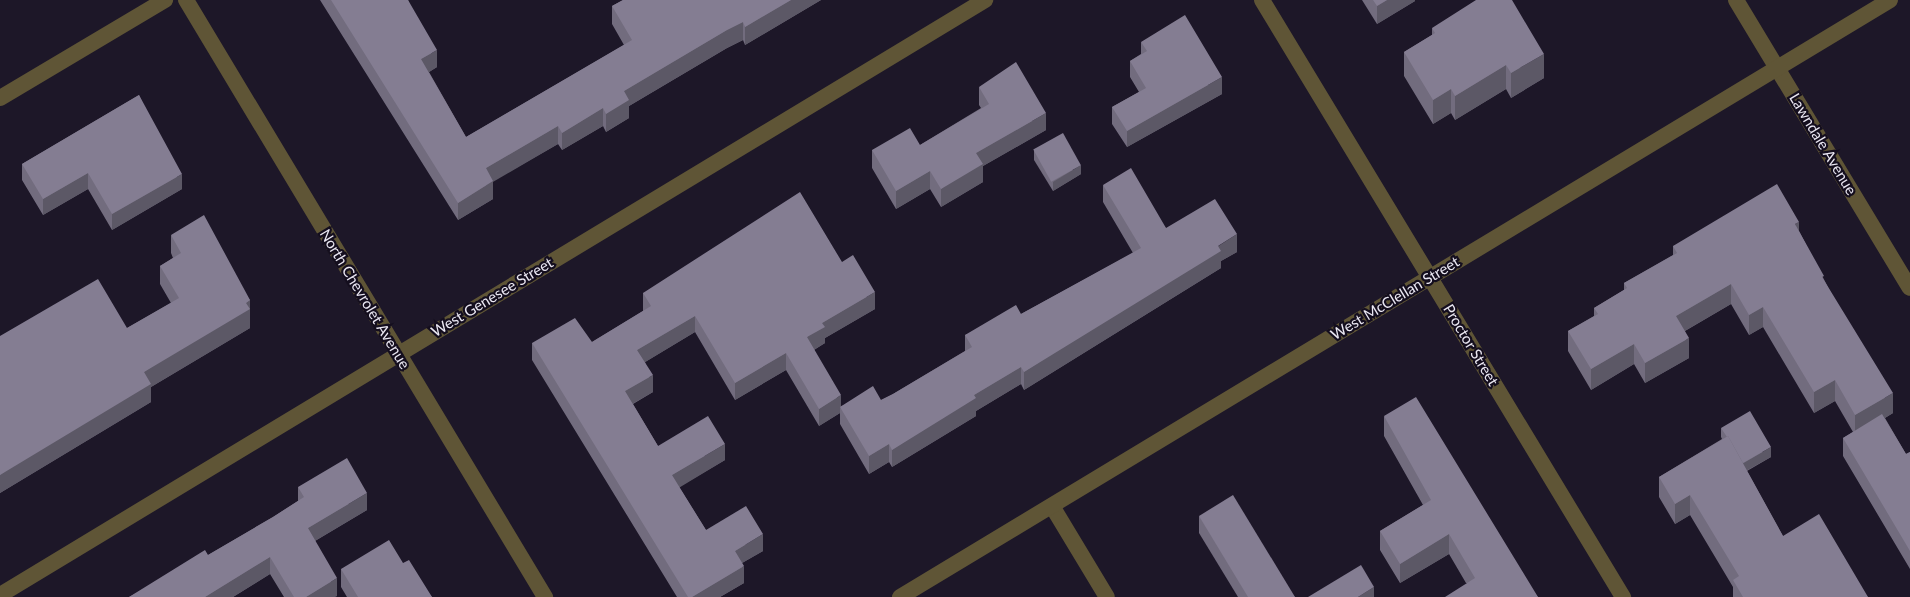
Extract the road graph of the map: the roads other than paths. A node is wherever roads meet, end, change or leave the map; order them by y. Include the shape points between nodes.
1 (165, 0) edge
2 (186, 0) edge
3 (985, 0) edge
4 (1262, 0) edge
5 (1736, 0) edge
6 (1890, 0) edge
7 (1777, 68) junction
8 (0, 98) edge
9 (1430, 277) junction
10 (1910, 288) edge
11 (399, 354) junction
12 (1052, 506) junction
13 (0, 594) edge
14 (545, 597) edge
15 (900, 597) edge
16 (1107, 597) edge
17 (1623, 597) edge

1 - 8 street
2 - 11 street, North Chevrolet Avenue
3 - 11 street, West Genesee Street
4 - 9 street, Proctor Street
5 - 7 street, Lawndale Avenue
6 - 7 street, West McClellan Street
7 - 9 street, West McClellan Street
7 - 10 street, Lawndale Avenue
9 - 12 street, West McClellan Street
9 - 17 street, Proctor Street
11 - 13 street, West Genesee Street
11 - 14 street, North Chevrolet Avenue
12 - 15 street, West McClellan Street
12 - 16 street

